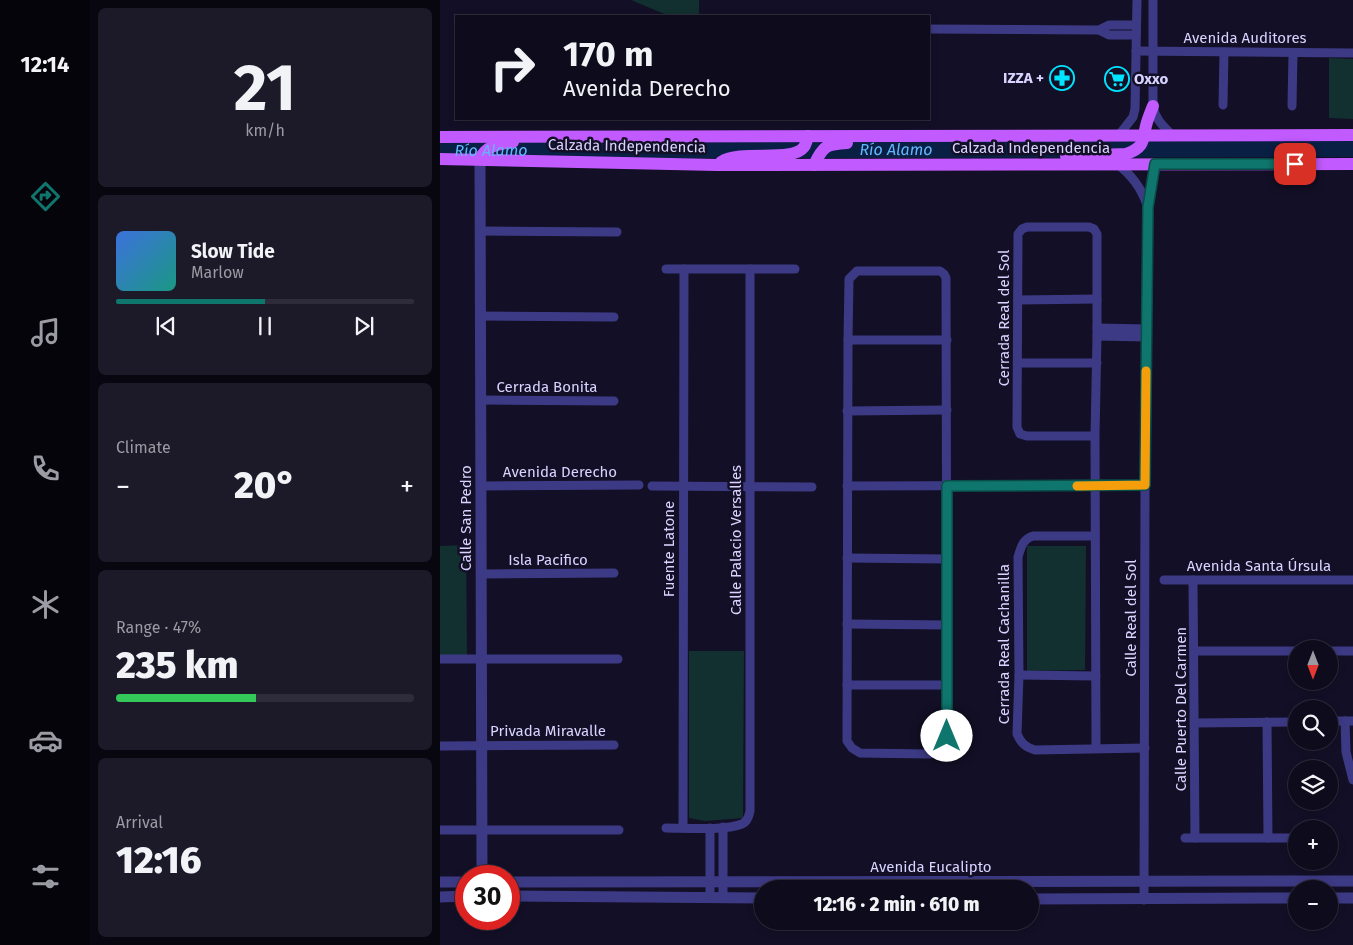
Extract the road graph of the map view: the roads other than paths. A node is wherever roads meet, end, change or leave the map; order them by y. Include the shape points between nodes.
1 (1137, 0) edge
2 (1153, 0) edge
3 (930, 29) edge
4 (1136, 30) junction
5 (1136, 51) junction
6 (1153, 52) junction
7 (1224, 52) junction
8 (1293, 53) junction
9 (1353, 53) edge
10 (1223, 105) dead end
11 (1153, 106) junction
12 (1292, 106) dead end
13 (1119, 135) junction
14 (1353, 135) edge
15 (440, 136) edge
16 (538, 136) junction
17 (808, 136) junction
18 (904, 136) junction
19 (1146, 136) junction
20 (1172, 136) junction
21 (440, 159) edge
22 (480, 159) junction
23 (1002, 164) junction
24 (1117, 164) junction
25 (1155, 164) junction
26 (1353, 164) edge
27 (717, 165) junction
28 (814, 165) junction
29 (1148, 207) junction
30 (480, 231) junction
31 (617, 232) dead end
32 (666, 269) dead end
33 (684, 269) junction
34 (750, 269) junction
35 (795, 269) dead end
36 (1097, 299) junction
37 (1018, 300) junction
38 (480, 316) junction
39 (614, 316) dead end
40 (1097, 332) junction
41 (1147, 333) junction
42 (848, 340) junction
43 (946, 340) junction
44 (1018, 363) junction
45 (1097, 363) junction
46 (480, 400) junction
47 (614, 401) dead end
48 (947, 410) junction
49 (847, 411) junction
50 (1095, 436) junction
51 (639, 485) dead end
52 (1145, 485) junction
53 (481, 486) junction
54 (652, 486) dead end
55 (683, 486) junction
56 (749, 486) junction
57 (847, 486) junction
58 (947, 486) junction
59 (1095, 486) junction
60 (812, 487) dead end
61 (1095, 536) junction
62 (847, 558) junction
63 (947, 559) junction
64 (614, 573) dead end
65 (481, 574) junction
66 (1164, 580) dead end
67 (1194, 580) junction
68 (1353, 580) edge
69 (847, 624) junction
70 (947, 625) junction
71 (1194, 651) junction
72 (1288, 651) edge
73 (1338, 651) edge
74 (1353, 651) edge
75 (440, 659) edge
76 (481, 659) junction
77 (618, 659) dead end
78 (1019, 675) junction
79 (1096, 676) junction
80 (847, 685) junction
81 (947, 685) junction
82 (1349, 721) edge
83 (1267, 722) junction
84 (1288, 722) edge
85 (1195, 723) junction
86 (614, 745) dead end
87 (440, 746) edge
88 (482, 746) junction
89 (1096, 748) junction
90 (1145, 748) junction
91 (1353, 780) edge
92 (723, 827) junction
93 (666, 828) dead end
94 (683, 828) junction
95 (710, 828) junction
96 (440, 830) edge
97 (482, 830) junction
98 (619, 830) dead end
99 (1184, 838) dead end
100 (1195, 838) junction
101 (1268, 838) junction
102 (1288, 838) edge
103 (482, 865) edge
104 (710, 880) junction
105 (1353, 880) edge
106 (723, 881) junction
107 (440, 882) edge
108 (455, 882) edge
109 (520, 882) edge
110 (1144, 882) junction
111 (455, 896) edge
112 (520, 896) edge
113 (440, 897) edge
114 (710, 897) junction
115 (723, 898) junction
116 (754, 898) edge
117 (1288, 898) edge
118 (1338, 898) edge
119 (1353, 898) edge
120 (1039, 899) edge
121 (1144, 900) junction

1 - 4 street
2 - 6 street
3 - 4 street via 1100,30 1109,25
4 - 5 street
5 - 6 street, Avenida Auditores
5 - 13 street via 1133,117
6 - 7 street, Avenida Auditores
6 - 11 street
7 - 8 street, Avenida Auditores
7 - 10 street
8 - 9 street, Avenida Auditores
8 - 12 street
11 - 19 main road via 1146,123
11 - 20 street via 1154,115
13 - 18 main road, Calzada Independencia
13 - 19 main road, Calzada Independencia
14 - 20 main road, Calzada Independencia
15 - 16 main road, Calzada Independencia
16 - 17 main road, Calzada Independencia
16 - 22 main road via 490,147
17 - 18 main road, Calzada Independencia
17 - 27 main road via 799,152 734,156
18 - 28 main road via 893,143 831,144 824,148
19 - 20 main road, Calzada Independencia
19 - 23 main road via 1135,151 1126,154 1023,157
21 - 22 main road, Calzada Independencia
22 - 27 main road, Calzada Independencia
22 - 30 street, Calle San Pedro
23 - 24 main road, Calzada Independencia
23 - 28 main road, Calzada Independencia
24 - 25 main road, Calzada Independencia
24 - 29 street, Calle Real del Sol via 1137,182
25 - 26 main road, Calzada Independencia
25 - 29 street, Calle Real del Sol
27 - 28 main road, Calzada Independencia
29 - 41 street, Calle Real del Sol
30 - 31 street
30 - 38 street, Calle San Pedro
32 - 33 street
33 - 34 street
33 - 55 street, Fuente Latone
34 - 35 street
34 - 56 street, Calle Palacio Versalles
36 - 37 street
36 - 37 street, Cerrada Real del Sol via 1097,234 1094,229 1027,227 1018,234
36 - 40 street, Cerrada Real del Sol
37 - 44 street, Cerrada Real del Sol
38 - 39 street
38 - 46 street, Calle San Pedro
40 - 41 street
40 - 45 street, Cerrada Real del Sol
41 - 52 street, Calle Real del Sol
42 - 43 street
42 - 43 street via 849,279 852,274 940,271 946,278
42 - 49 street
43 - 48 street
44 - 45 street
44 - 50 street, Cerrada Real del Sol via 1017,427 1020,434
45 - 50 street, Cerrada Real del Sol
46 - 47 street, Cerrada Bonita
46 - 53 street, Calle San Pedro
48 - 49 street
48 - 58 street
49 - 57 street
50 - 59 street, Cerrada Real del Sol
51 - 53 street, Avenida Derecho
52 - 59 street
52 - 90 street, Calle Real del Sol
53 - 65 street, Calle San Pedro
54 - 55 street
55 - 56 street
55 - 94 street, Fuente Latone
56 - 60 street
56 - 92 street, Calle Palacio Versalles via 750,811 743,824
57 - 58 street
57 - 62 street
58 - 59 street
58 - 63 street
59 - 61 street
61 - 78 street, Cerrada Real Cachanilla via 1033,536 1024,541 1018,557
61 - 79 street
62 - 63 street
62 - 69 street
63 - 70 street
64 - 65 street, Isla Pacifico
65 - 76 street, Calle San Pedro
66 - 67 street, Avenida Santa Úrsula
67 - 68 street, Avenida Santa Úrsula
67 - 71 street, Calle Puerto Del Carmen
69 - 70 street
69 - 80 street
70 - 81 street
71 - 72 street
71 - 85 street, Calle Puerto Del Carmen
73 - 74 street
75 - 76 street
76 - 77 street
76 - 88 street, Calle San Pedro
78 - 79 street
78 - 89 street, Cerrada Real Cachanilla via 1017,734 1021,743 1034,750
79 - 89 street
80 - 81 street
80 - 81 street via 847,741 852,748 860,753 930,754 940,748 947,736
82 - 91 street via 1346,752
83 - 84 street
83 - 85 street
83 - 101 street
85 - 100 street, Calle Puerto Del Carmen
86 - 88 street, Privada Miravalle
87 - 88 street, Privada Miravalle
88 - 97 street, Calle San Pedro
89 - 90 street, Cerrada Real Cachanilla
90 - 110 street, Calle Real del Sol
92 - 95 street
92 - 106 street
93 - 94 street
94 - 95 street
95 - 104 street
96 - 97 street
97 - 98 street
97 - 103 street, Calle San Pedro
99 - 100 street
100 - 101 street
101 - 102 street
104 - 106 street, Avenida Eucalipto
104 - 109 street, Avenida Eucalipto
104 - 114 street
105 - 110 street, Avenida Eucalipto
106 - 110 street, Avenida Eucalipto
106 - 115 street
107 - 108 street
110 - 121 street, Calle Real del Sol
111 - 113 street
112 - 114 street
114 - 115 street
115 - 116 street
117 - 121 street
118 - 119 street
120 - 121 street

